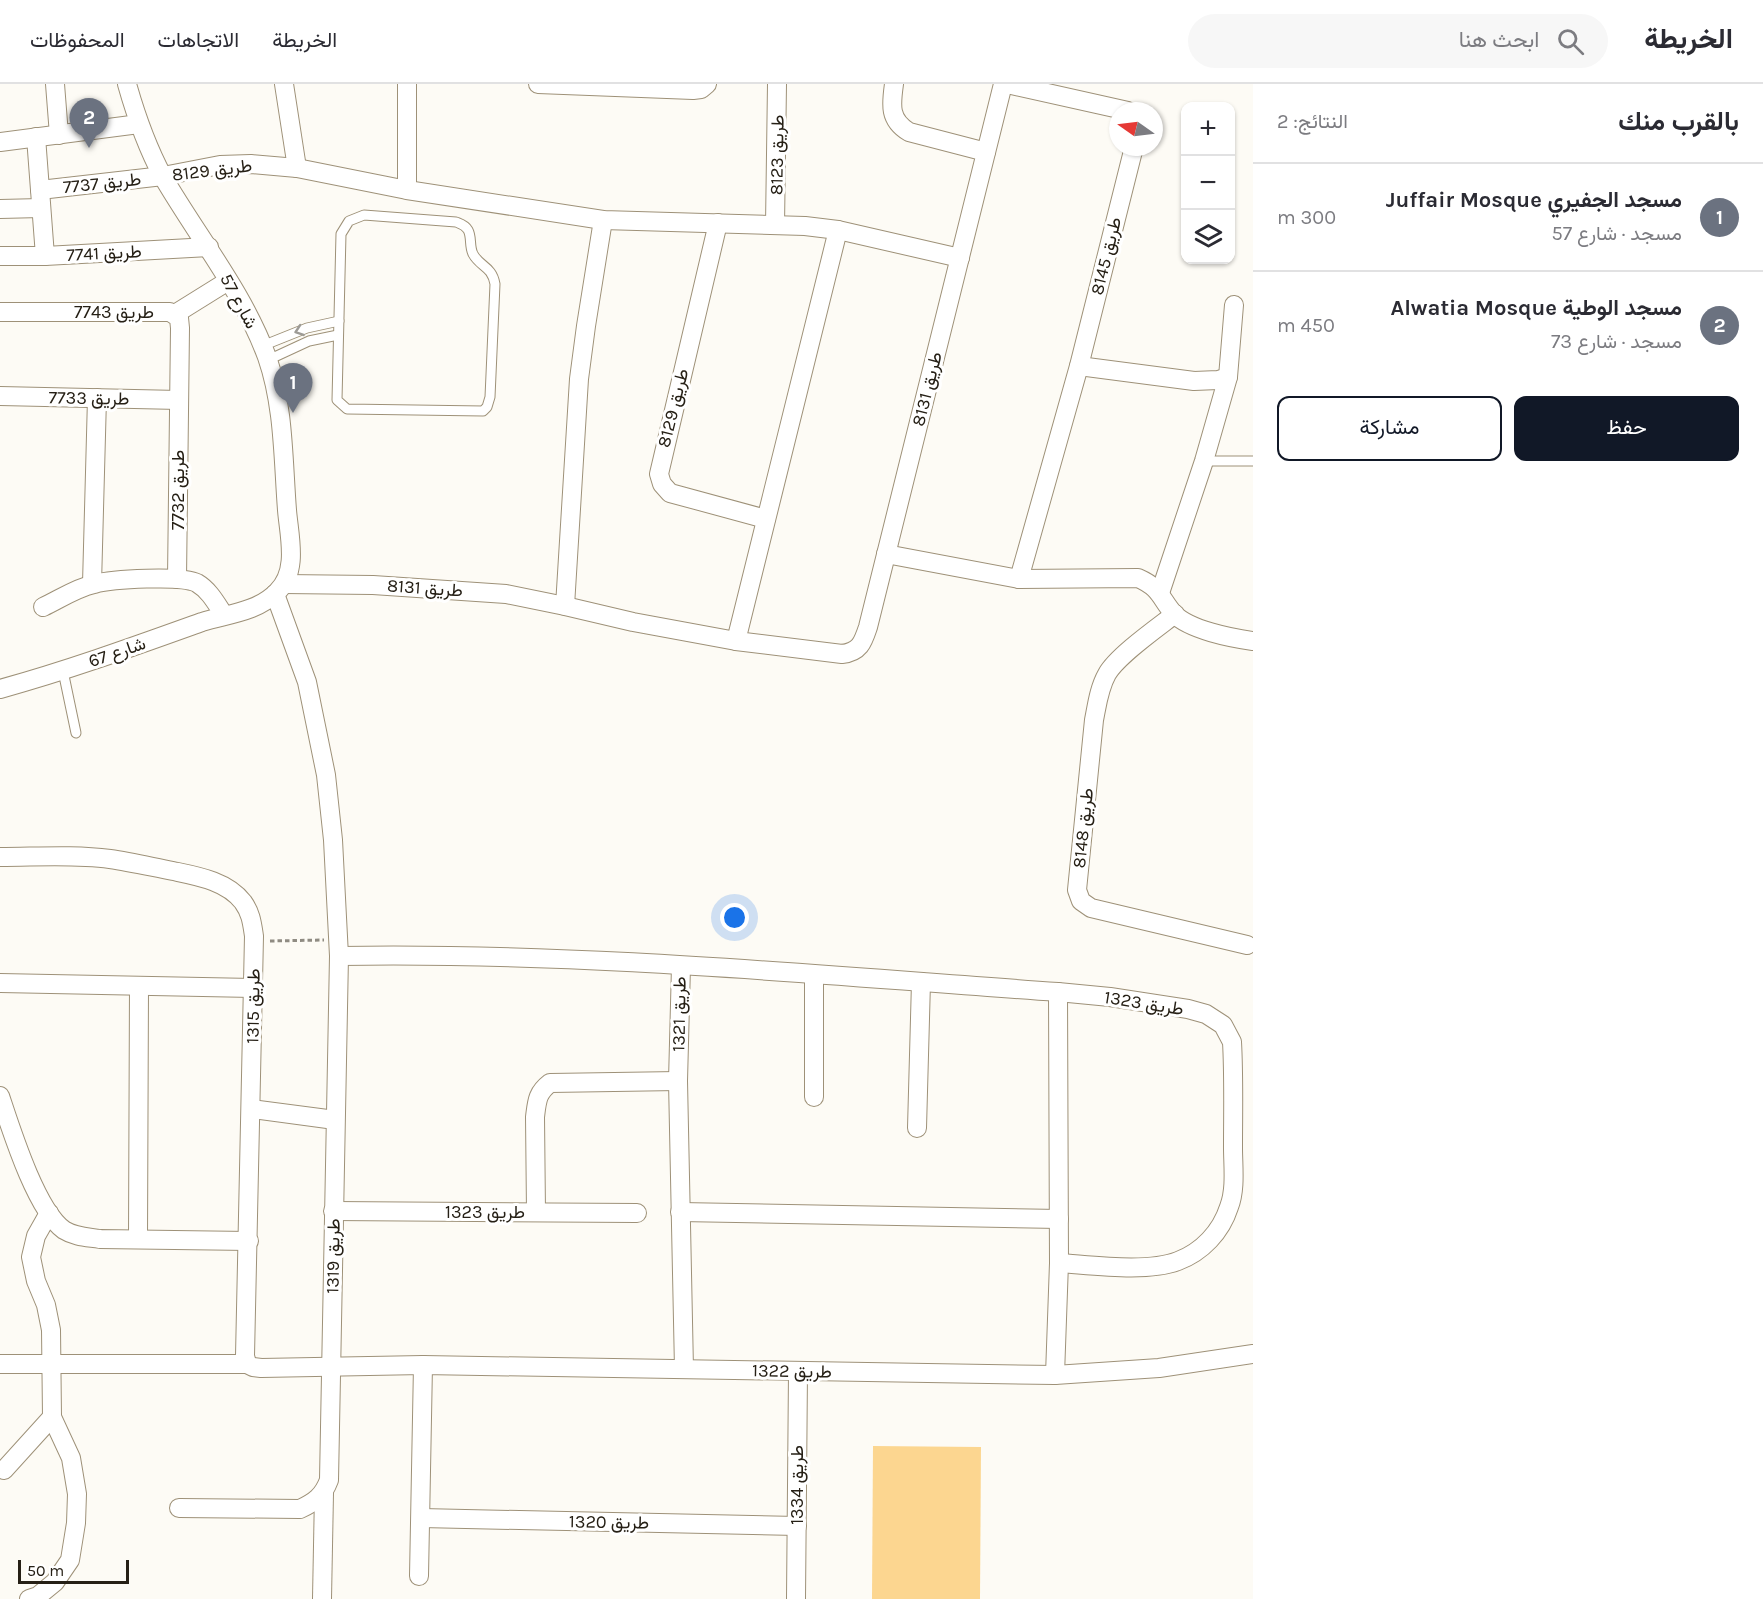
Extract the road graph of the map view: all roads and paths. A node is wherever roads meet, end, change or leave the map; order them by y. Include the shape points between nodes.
1 (55, 84) edge
2 (127, 84) edge
3 (284, 84) edge
4 (407, 84) edge
5 (538, 84) edge
6 (707, 84) edge
7 (777, 84) edge
8 (894, 84) edge
9 (1005, 84) edge
10 (661, 87) edge
11 (1109, 107) edge
12 (139, 124) junction
13 (59, 135) junction
14 (36, 137) junction
15 (0, 142) edge
16 (986, 152) junction
17 (1132, 156) edge
18 (297, 168) junction
19 (163, 176) junction
20 (407, 190) junction
21 (41, 199) junction
22 (0, 209) edge
23 (603, 220) junction
24 (718, 223) junction
25 (775, 225) junction
26 (838, 230) junction
27 (209, 247) junction
28 (0, 256) edge
29 (45, 256) junction
30 (960, 258) junction
31 (228, 281) junction
32 (1234, 305) dead end
33 (0, 312) edge
34 (175, 314) junction
35 (339, 321) junction
36 (338, 335) junction
37 (265, 353) junction
38 (1079, 366) junction
39 (1228, 377) junction
40 (0, 396) edge
41 (97, 398) junction
42 (179, 400) junction
43 (1204, 461) junction
44 (1253, 461) edge
45 (766, 519) junction
46 (289, 539) junction
47 (886, 554) junction
48 (177, 579) junction
49 (1019, 579) junction
50 (93, 584) junction
51 (280, 589) junction
52 (1160, 592) junction
53 (565, 606) junction
54 (43, 607) dead end
55 (229, 614) junction
56 (1174, 614) junction
57 (736, 640) junction
58 (1253, 641) edge
59 (63, 672) junction
60 (0, 689) edge
61 (76, 733) dead end
62 (0, 857) edge
63 (254, 942) junction
64 (1247, 945) dead end
65 (339, 948) junction
66 (681, 966) junction
67 (814, 975) junction
68 (921, 982) junction
69 (0, 983) edge
70 (139, 986) junction
71 (253, 988) junction
72 (1058, 992) junction
73 (678, 1081) junction
74 (0, 1096) edge
75 (814, 1097) dead end
76 (252, 1108) junction
77 (335, 1120) junction
78 (917, 1128) dead end
79 (333, 1211) junction
80 (536, 1212) junction
81 (680, 1212) junction
82 (49, 1213) junction
83 (637, 1213) dead end
84 (1059, 1219) junction
85 (138, 1239) junction
86 (249, 1241) junction
87 (1059, 1263) junction
88 (1253, 1354) edge
89 (0, 1364) edge
90 (247, 1364) junction
91 (53, 1365) junction
92 (423, 1365) junction
93 (330, 1367) junction
94 (684, 1369) junction
95 (798, 1372) junction
96 (1055, 1375) junction
97 (52, 1416) junction
98 (4, 1470) dead end
99 (324, 1493) junction
100 (179, 1508) dead end
101 (421, 1518) junction
102 (797, 1526) junction
103 (419, 1576) dead end
104 (29, 1599) edge
105 (322, 1599) edge
106 (796, 1599) edge

1 - 13 street
2 - 12 street, شارع 57
3 - 18 street
4 - 20 street
5 - 10 street
6 - 10 street via 693,90
7 - 25 street, طريق 8123
8 - 16 street via 892,112 901,127
9 - 11 street
9 - 16 street, طريق 8131
12 - 13 street
12 - 19 street, شارع 57
13 - 14 street
14 - 15 street
14 - 21 street
16 - 30 street, طريق 8131
17 - 38 street, طريق 8145
18 - 19 street, طريق 8129 via 220,165
18 - 20 street, طريق 8129
19 - 21 street, طريق 7737
19 - 27 street, شارع 57
20 - 23 street, طريق 8129
21 - 22 street, طريق 7737
21 - 29 street
23 - 24 street, طريق 8129
23 - 53 street via 579,379
24 - 25 street, طريق 8129
24 - 45 street, طريق 8129 via 659,474 670,493
25 - 26 street, طريق 8129
26 - 30 street, طريق 8129
26 - 45 street
27 - 29 street, طريق 7741
27 - 31 street, شارع 57
28 - 29 street, طريق 7741
30 - 47 street, طريق 8131
31 - 34 street
31 - 37 street, شارع 57
32 - 39 street
33 - 34 street, طريق 7743
34 - 42 street, طريق 7743 via 180,322
35 - 36 lane
35 - 36 lane via 340,242 349,221 364,215 461,224 468,231 472,251 489,268 495,284 490,403 478,412 347,409 337,400 336,393
35 -> 37 lane via 299,330
36 - 37 lane
37 - 46 street, شارع 57 via 280,413
38 - 39 street via 1194,381
38 - 49 street, طريق 8145
39 - 43 street
40 - 41 street, طريق 7733
41 - 42 street, طريق 7733
41 - 50 street
42 - 48 street, طريق 7732
43 - 44 lane
43 - 52 street
45 - 57 street
46 - 51 street via 291,562
46 - 55 street, شارع 67 via 276,581 258,599
47 - 49 street
47 - 57 street, طريق 8131 via 868,627 856,651 842,654
48 - 50 street
48 - 55 street via 204,588
49 - 52 street via 1128,577 1147,582
50 - 54 street
51 - 53 street, طريق 8131 via 373,585 506,594
51 - 55 street, شارع 67 via 257,606
51 - 65 street, طريق 1319 via 307,682 326,775
52 - 56 street
53 - 57 street, طريق 8131
55 - 59 street, شارع 67
56 - 58 street via 1191,626
56 - 64 street, طريق 8148 via 1107,673 1098,696 1077,890 1081,901 1091,908
59 - 60 street, شارع 67
59 - 61 lane
62 - 63 street, طريق 1315 via 108,858 210,880 242,900 252,916
63 - 65 path
63 - 71 street, طريق 1315
65 - 66 street, طريق 1321
65 - 77 street, طريق 1319
66 - 67 street, طريق 1323
66 - 73 street, طريق 1321
67 - 68 street, طريق 1323
67 - 75 street
68 - 72 street, طريق 1323
68 - 78 street
69 - 70 street
70 - 71 street
70 - 85 street
71 - 76 street, طريق 1315
72 - 84 street
72 - 87 street, طريق 1323 via 1206,1014 1223,1025 1232,1042 1233,1073 1233,1179 1230,1205 1219,1230 1200,1250 1176,1262 1149,1266
73 - 80 street via 550,1083 541,1090 536,1117
73 - 81 street, طريق 1321
74 - 82 street via 33,1184
76 - 77 street
76 - 86 street, طريق 1315
77 - 79 street, طريق 1319
79 - 80 street, طريق 1323
79 - 93 street, طريق 1319
80 - 83 street, طريق 1323
81 - 84 street
81 - 94 street, طريق 1321
82 - 85 street via 64,1229 81,1237
82 - 91 street via 36,1236 31,1257 49,1322
84 - 87 street
85 - 86 street
86 - 90 street, طريق 1315
87 - 96 street
88 - 96 street, طريق 1322 via 1159,1368
89 - 91 street, طريق 1322
90 - 91 street, طريق 1322
90 - 93 street, طريق 1322
91 - 97 street
92 - 93 street, طريق 1322
92 - 94 street, طريق 1322
92 - 101 street
93 - 99 street, طريق 1319 via 330,1466
94 - 95 street, طريق 1322
95 - 96 street, طريق 1322
95 - 102 street, طريق 1334
97 - 98 street
97 - 104 street via 71,1458 77,1494 76,1523 70,1560 55,1582
99 - 100 street via 300,1509
99 - 105 street, طريق 1319
101 - 102 street, طريق 1320
101 - 103 street
102 - 106 street, طريق 1334

